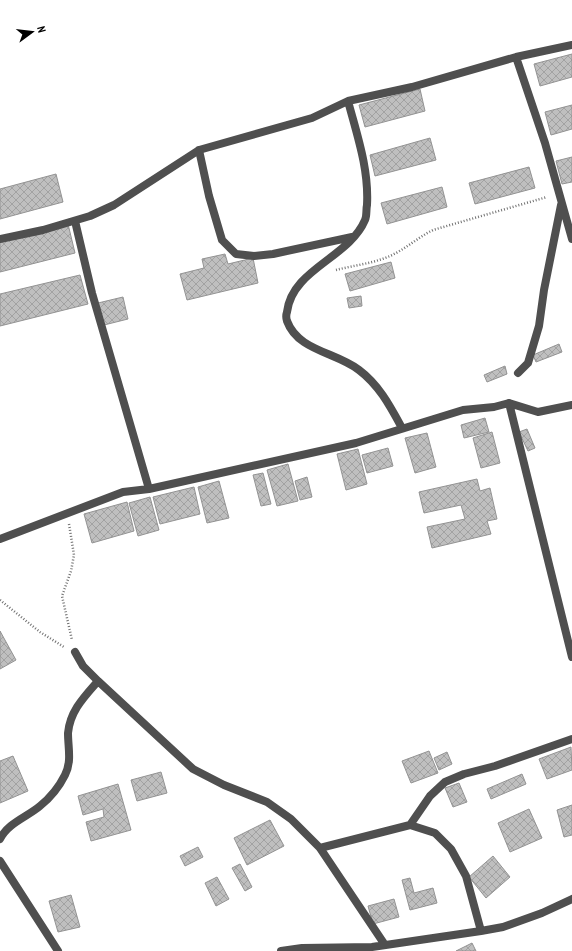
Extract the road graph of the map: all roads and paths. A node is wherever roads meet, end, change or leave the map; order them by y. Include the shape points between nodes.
1 (572, 45) edge
2 (516, 57) junction
3 (348, 101) junction
4 (199, 150) junction
5 (559, 194) junction
6 (562, 202) junction
7 (75, 221) junction
8 (353, 237) junction
9 (0, 239) edge
10 (572, 239) edge
11 (329, 272) dead end
12 (518, 373) dead end
13 (509, 402) junction
14 (572, 405) edge
15 (402, 428) junction
16 (149, 489) junction
17 (67, 514) junction
18 (0, 539) edge
19 (0, 600) edge
20 (75, 652) junction
21 (572, 657) edge
22 (98, 681) junction
23 (572, 739) edge
24 (410, 825) junction
25 (0, 839) edge
26 (320, 848) junction
27 (0, 861) edge
28 (572, 899) edge
29 (481, 931) junction
30 (385, 945) junction
31 (58, 951) edge
32 (281, 951) edge

1 - 2 street
2 - 3 street via 412,87
2 - 5 street
3 - 4 street via 312,118
3 - 8 street via 363,155 366,178 366,219
4 - 7 street via 114,205
4 - 8 street via 222,240 236,254 273,254
5 - 6 street
5 - 11 path via 433,230 379,260
6 - 10 street
6 - 12 street via 539,326 528,363
7 - 9 street
7 - 16 street via 92,293
8 - 15 street via 296,287 288,300 286,319 296,338 358,369 372,381
13 - 14 street via 538,412
13 - 15 street via 494,407 463,410
13 - 21 street
15 - 16 street via 356,443
16 - 17 street via 123,492
17 - 18 street
17 - 20 path via 74,555 62,596
19 - 20 path via 40,632
20 - 22 street via 80,662
22 - 25 street via 77,705 71,718 68,734 70,753 66,774 40,806 18,821
22 - 26 street via 193,769 267,802 291,819
23 - 24 street via 445,782 430,796
24 - 26 street
24 - 29 street via 435,833 451,849 466,876
26 - 30 street
27 - 31 street
28 - 29 street via 503,927
29 - 30 street
30 - 32 street

